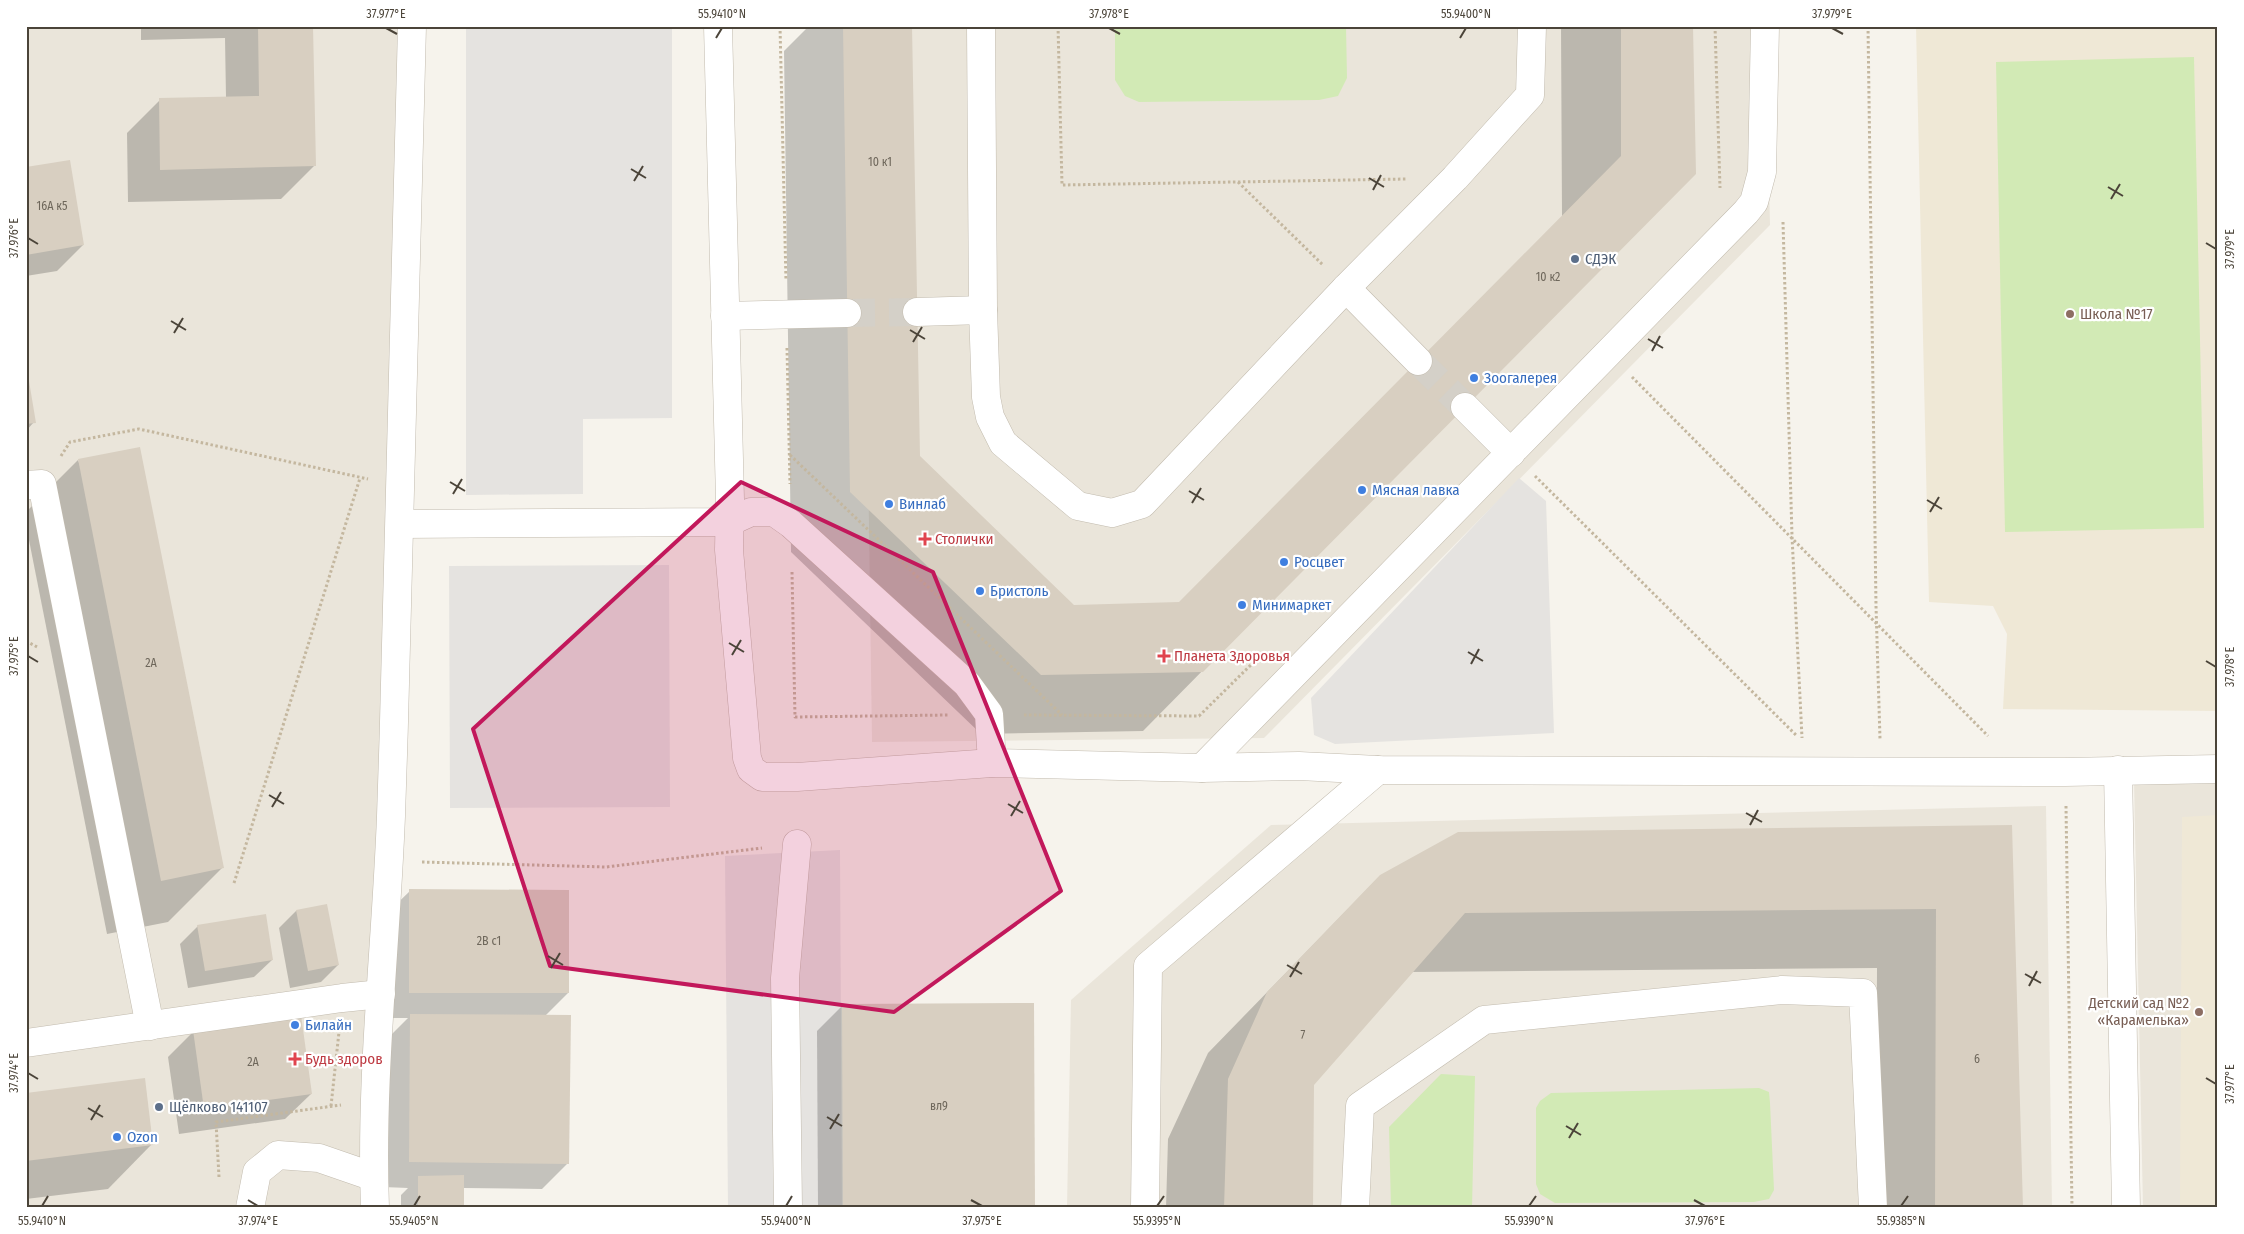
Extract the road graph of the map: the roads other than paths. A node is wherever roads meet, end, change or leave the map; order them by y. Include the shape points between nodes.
1 (412, 26) edge
2 (718, 26) edge
3 (981, 26) edge
4 (1532, 26) edge
5 (1765, 26) edge
6 (1346, 288) junction
7 (983, 310) junction
8 (917, 312) tunnel mouth
9 (848, 313) tunnel mouth
10 (725, 316) junction
11 (1418, 360) tunnel mouth
12 (1465, 406) tunnel mouth
13 (1511, 453) junction
14 (34, 485) edge
15 (730, 522) junction
16 (400, 524) junction
17 (992, 763) junction
18 (1202, 768) junction
19 (1378, 770) junction
20 (2118, 770) junction
21 (2218, 770) edge
22 (797, 844) road end
23 (381, 994) junction
24 (150, 1026) junction
25 (26, 1043) edge
26 (374, 1177) junction
27 (250, 1208) edge
28 (375, 1208) edge
29 (788, 1208) edge
30 (1145, 1208) edge
31 (1355, 1208) edge
32 (1873, 1208) edge
33 (2126, 1208) edge

1 - 16 street
2 - 10 street
3 - 7 street
4 - 6 street via 1530,96 1455,178
5 - 13 street via 1762,172 1754,202
6 - 7 street via 1142,504 1112,513 1078,506 1002,443 990,418 986,397
6 - 11 street
7 - 8 street
9 - 10 street
10 - 15 street
12 - 13 street
13 - 18 street
14 - 24 street
15 - 16 street
15 - 17 street via 751,512 774,512 952,671 988,714
15 - 17 street via 729,550 741,696 751,769 762,777 797,777
16 - 23 street via 389,861
17 - 18 street
18 - 19 street via 1299,766
19 - 20 street
19 - 30 street via 1148,966
20 - 21 street
20 - 33 street
22 - 29 street via 785,978
23 - 24 street
23 - 26 street via 374,1104
24 - 25 street
26 - 27 street via 320,1158 278,1154 257,1172
26 - 28 street
31 - 32 street via 1360,1106 1484,1020 1782,990 1863,994

